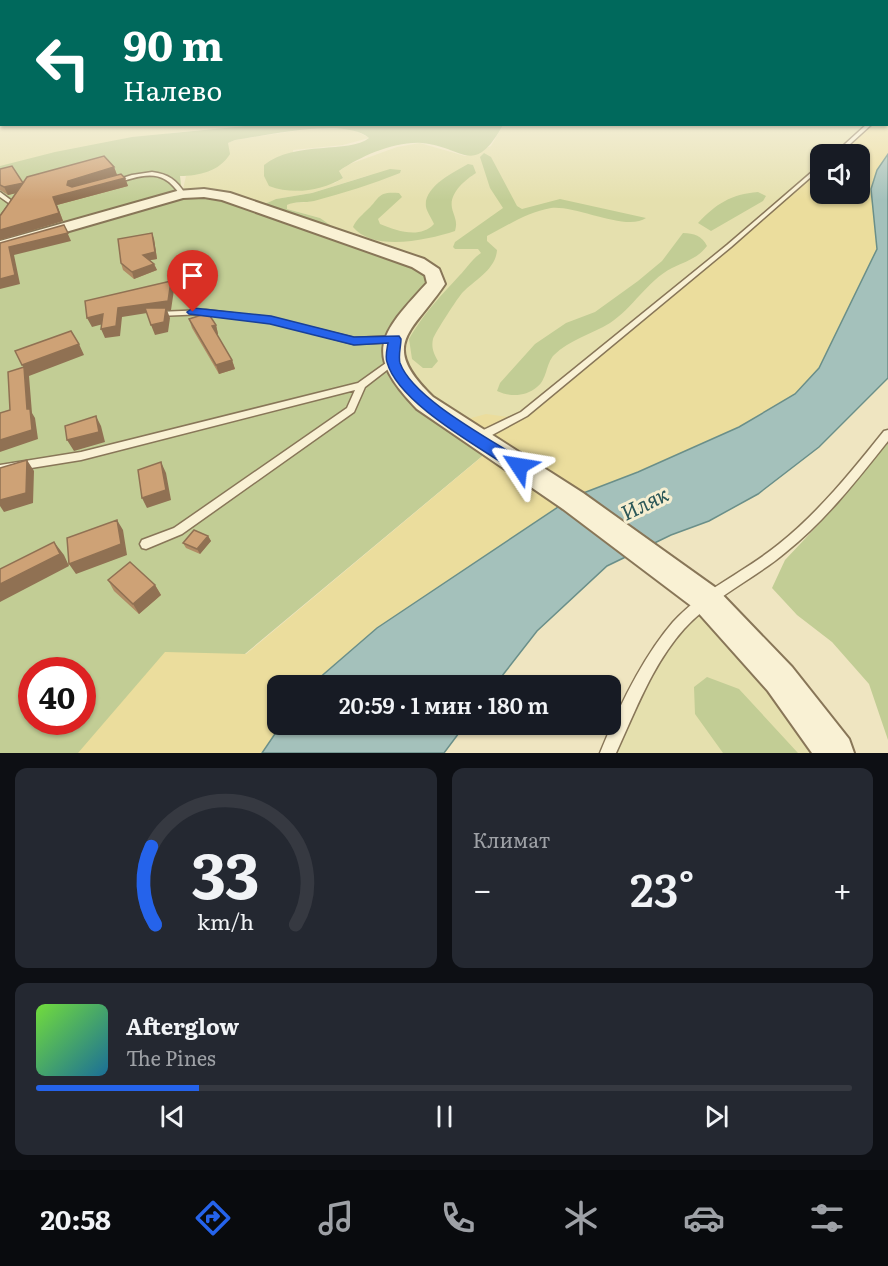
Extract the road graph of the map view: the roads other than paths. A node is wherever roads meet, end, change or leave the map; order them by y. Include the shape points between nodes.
1 (863, 130) edge
2 (847, 144) edge
3 (810, 176) edge
4 (109, 183) edge
5 (0, 194) edge
6 (182, 194) junction
7 (0, 221) edge
8 (0, 246) edge
9 (152, 315) edge
10 (395, 339) junction
11 (393, 361) junction
12 (361, 385) junction
13 (888, 434) edge
14 (479, 440) junction
15 (0, 469) edge
16 (146, 544) dead end
17 (697, 592) junction
18 (608, 753) edge
19 (836, 753) edge

1 - 2 lane
3 - 14 lane via 524,414
4 - 6 lane via 155,174 171,178
5 - 7 lane via 13,204
6 - 8 street
6 - 10 street via 225,196 418,263 433,273 436,284
9 - 10 lane via 206,312 271,320 354,341
10 - 11 street
11 - 12 lane
11 - 14 street via 406,385 425,403
12 - 15 lane via 81,456
12 - 16 lane via 351,410 178,531
13 - 17 lane via 835,496 781,549
14 - 17 street via 573,501
17 - 18 lane via 651,662
17 - 19 street via 780,680

